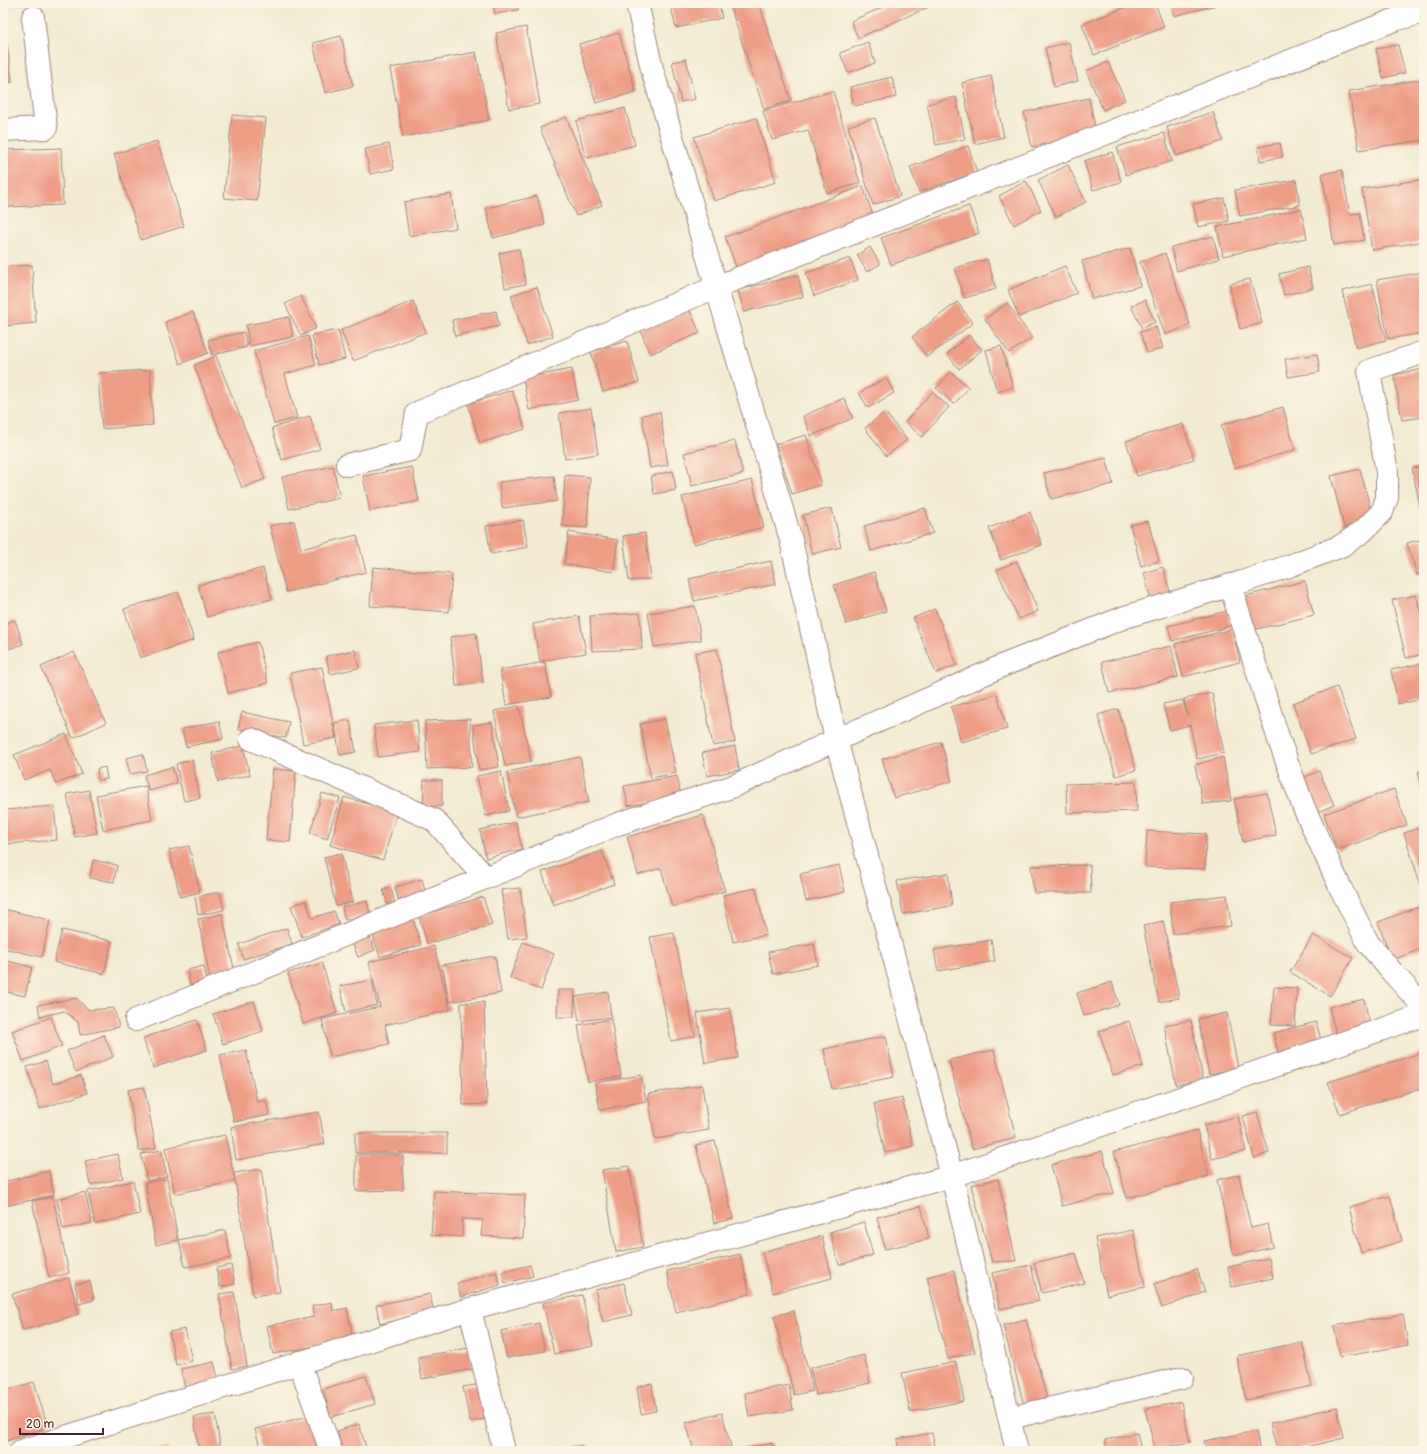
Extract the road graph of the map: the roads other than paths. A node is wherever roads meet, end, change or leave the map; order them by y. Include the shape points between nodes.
1 (637, 3) edge
2 (1424, 12) edge
3 (33, 17) dead end
4 (3, 130) edge
5 (716, 288) junction
6 (1424, 352) edge
7 (347, 464) dead end
8 (1230, 585) junction
9 (250, 739) dead end
10 (836, 739) junction
11 (485, 877) junction
12 (1424, 1006) edge
13 (1424, 1015) edge
14 (136, 1020) dead end
15 (952, 1176) junction
16 (470, 1309) junction
17 (299, 1362) junction
18 (1182, 1378) dead end
19 (1009, 1418) junction
20 (21, 1451) edge
21 (331, 1451) edge
22 (504, 1451) edge
23 (1017, 1451) edge

1 - 5 street via 652,69
2 - 5 street via 1394,20
3 - 4 street via 46,128
5 - 7 street via 417,413 410,450
5 - 10 street via 791,540
6 - 8 street via 1369,371 1387,472 1387,498 1382,512 1362,532 1341,546
8 - 10 street via 1125,617 1004,664
8 - 12 street via 1289,767 1304,808 1338,882 1368,943
9 - 11 street via 434,820
10 - 11 street via 731,787 618,824
10 - 15 street
11 - 14 street
13 - 15 street
15 - 16 street
15 - 19 street
16 - 17 street
16 - 22 street
17 - 20 street
17 - 21 street
18 - 19 street
19 - 23 street

